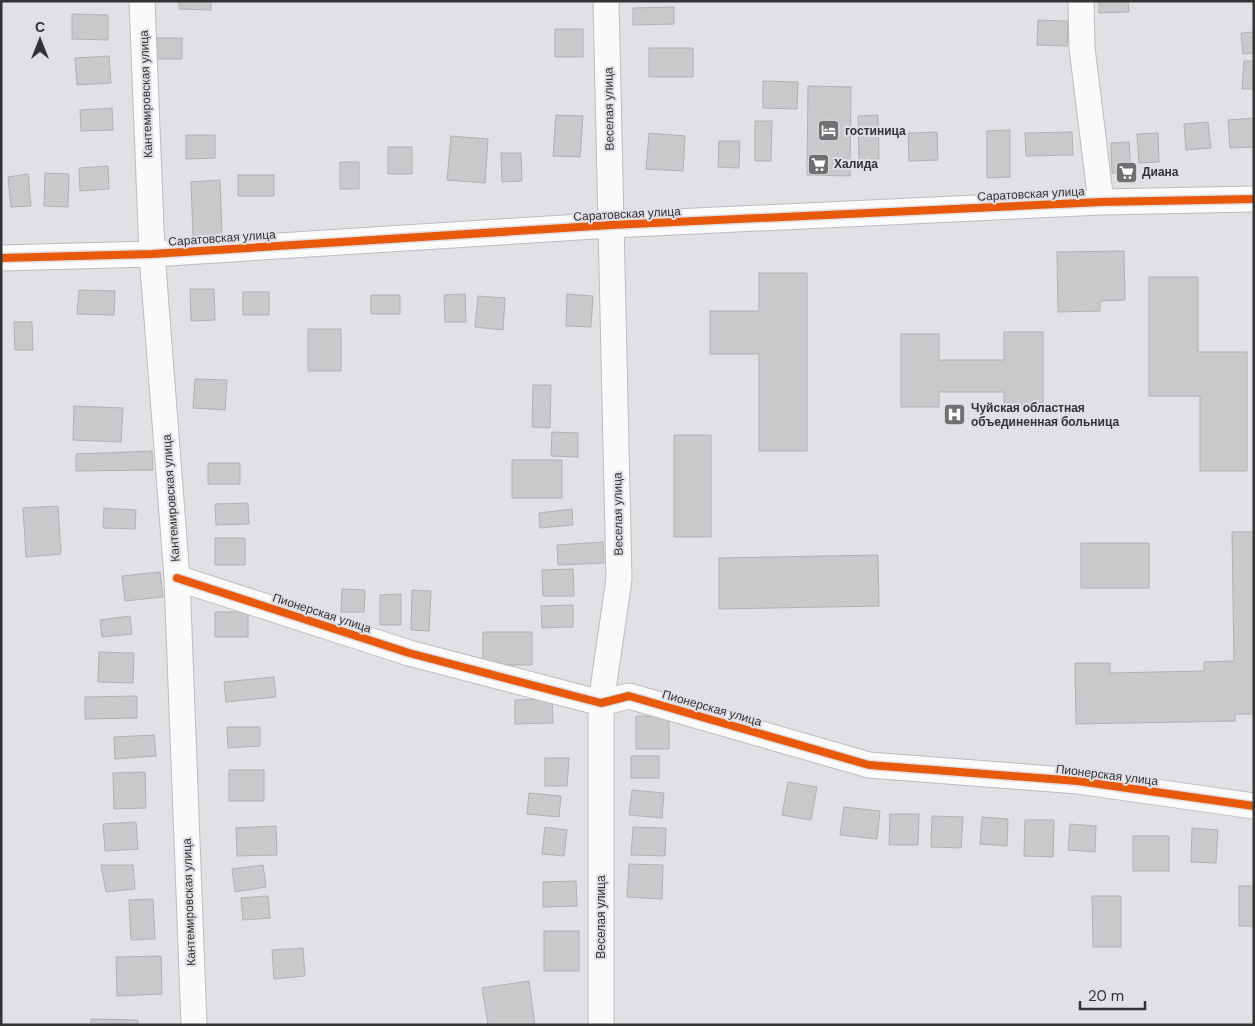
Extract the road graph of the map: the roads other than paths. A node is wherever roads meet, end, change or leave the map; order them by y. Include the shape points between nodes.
1 (142, 1) edge
2 (606, 1) edge
3 (1081, 1) edge
4 (1254, 199) edge
5 (1102, 202) junction
6 (611, 225) junction
7 (152, 254) junction
8 (1, 258) edge
9 (177, 578) junction
10 (601, 703) junction
11 (1254, 806) edge
12 (194, 1025) edge
13 (601, 1025) edge

1 - 7 street, Кантемировская улица
2 - 6 street, Веселая улица
3 - 5 street via 1082,48
4 - 5 street, Саратовская улица
5 - 6 street, Саратовская улица
6 - 7 street, Саратовская улица
6 - 10 street, Веселая улица via 619,579
7 - 8 street, Саратовская улица
7 - 9 street, Кантемировская улица
9 - 10 street, Пионерская улица via 409,653
9 - 12 street, Кантемировская улица
10 - 11 street, Пионерская улица via 628,696 869,765 1078,781
10 - 13 street, Веселая улица

